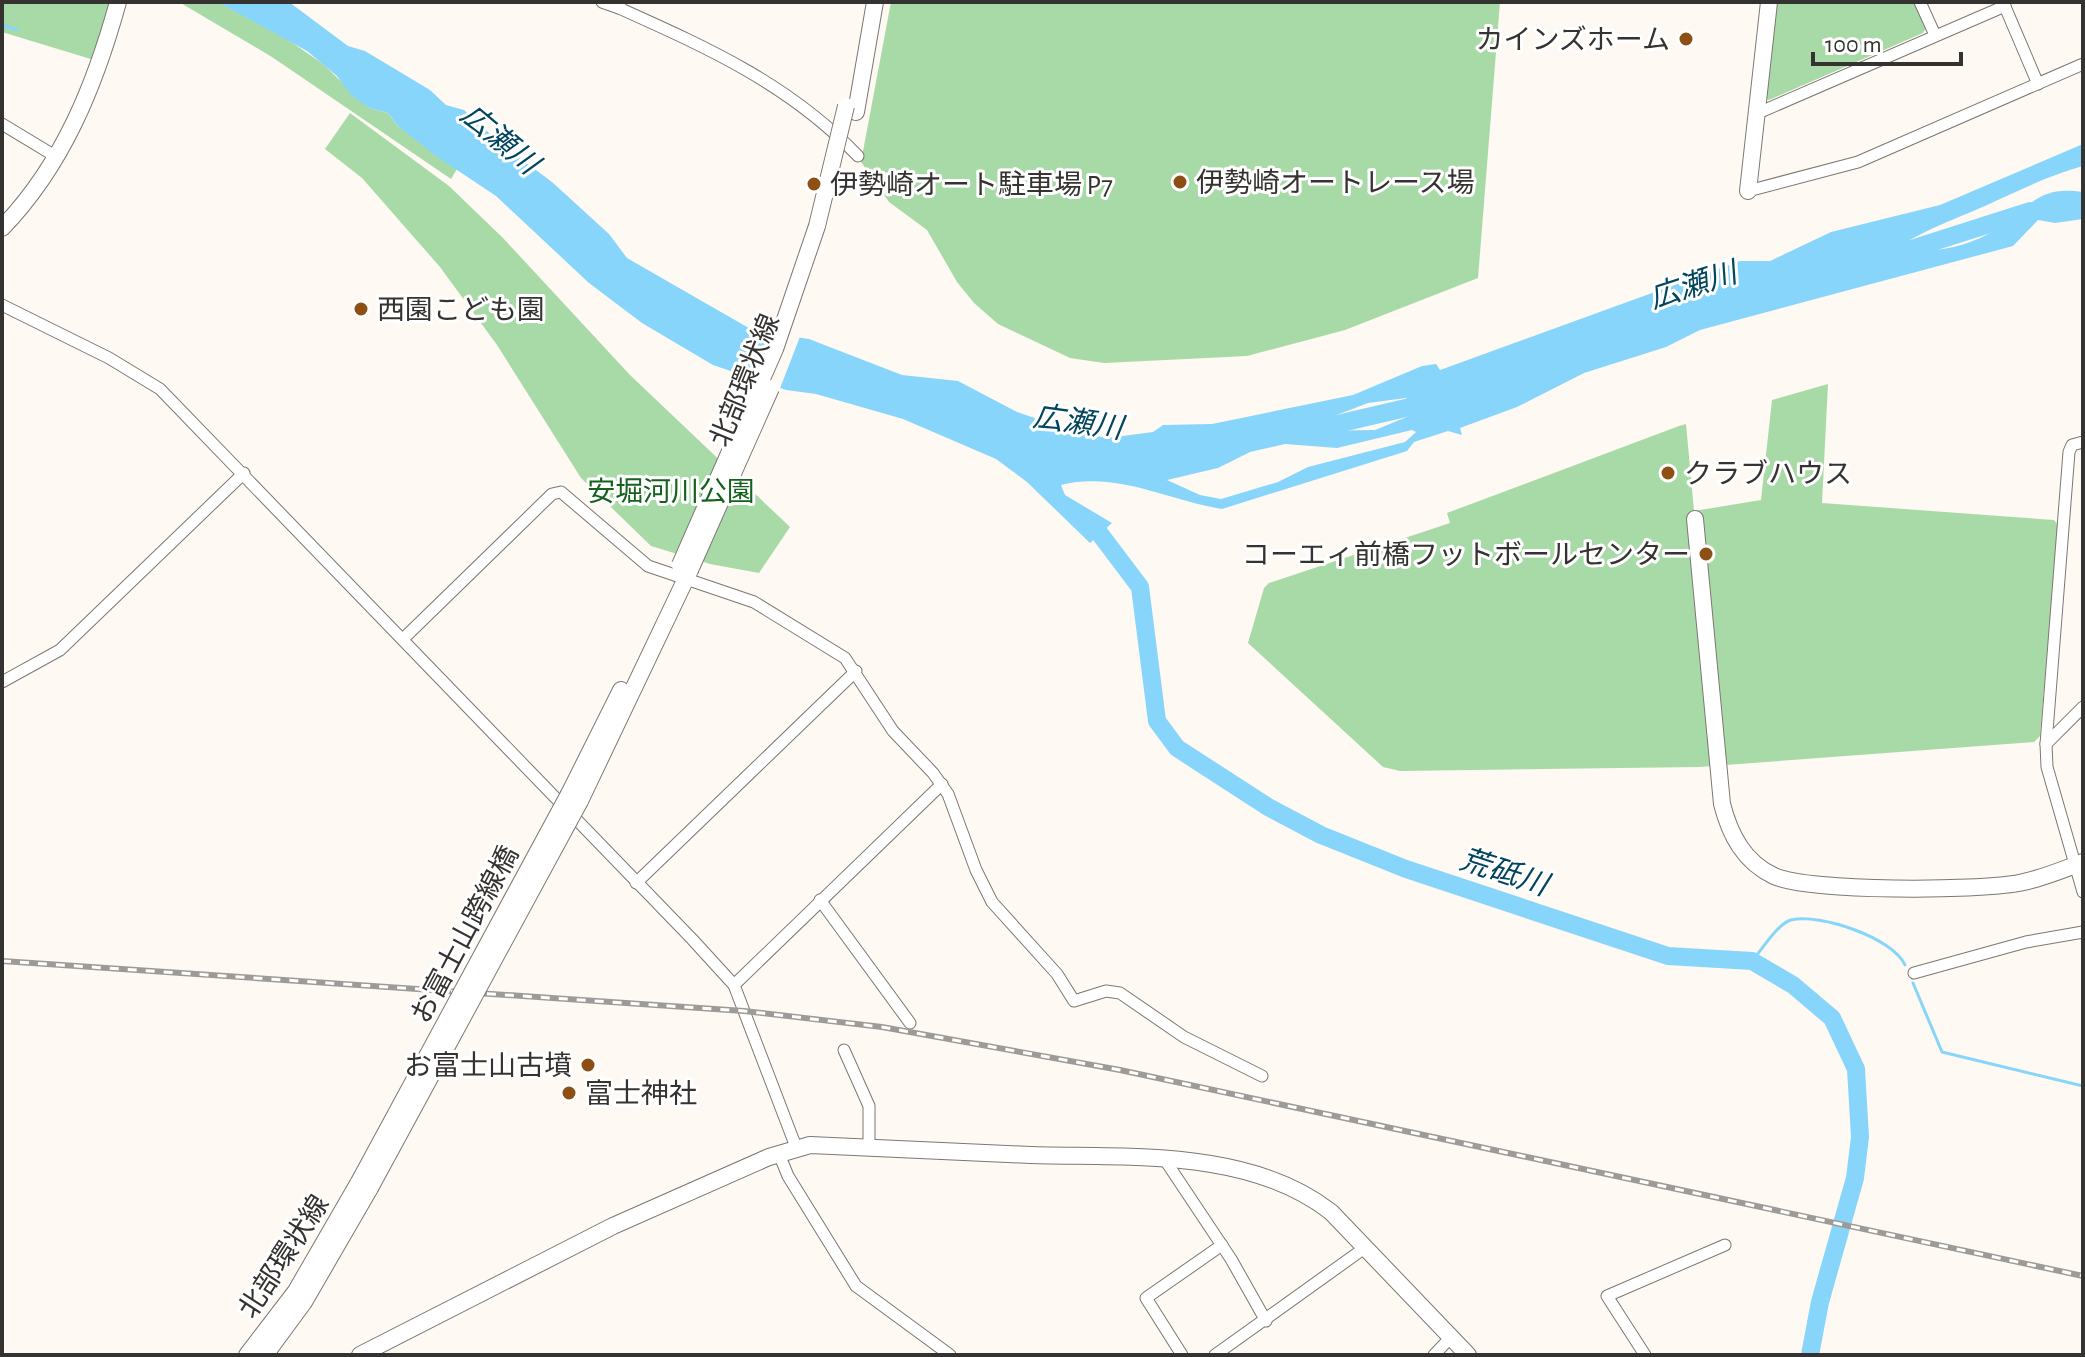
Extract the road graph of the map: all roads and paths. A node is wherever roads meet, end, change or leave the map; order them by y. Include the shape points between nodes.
1 (118, 2) edge
2 (602, 2) edge
3 (864, 2) edge
4 (875, 2) edge
5 (1769, 2) edge
6 (1920, 2) edge
7 (2004, 4) edge
8 (620, 5) edge
9 (1935, 35) junction
10 (2083, 64) edge
11 (2038, 84) junction
12 (851, 109) junction
13 (1758, 113) junction
14 (2, 124) edge
15 (55, 156) junction
16 (858, 156) dead end
17 (1748, 191) joint
18 (5, 219) edge
19 (2, 305) edge
20 (2083, 442) edge
21 (244, 473) junction
22 (1695, 519) dead end
23 (683, 572) junction
24 (403, 639) junction
25 (856, 671) junction
26 (2, 682) edge
27 (2083, 707) edge
28 (2046, 744) junction
29 (942, 784) junction
30 (575, 797) joint
31 (2079, 864) edge
32 (636, 883) junction
33 (2083, 892) edge
34 (820, 900) junction
35 (2083, 932) edge
36 (1914, 973) dead end
37 (734, 985) junction
38 (910, 1023) dead end
39 (844, 1050) dead end
40 (1262, 1076) dead end
41 (796, 1147) junction
42 (869, 1148) junction
43 (779, 1154) junction
44 (1165, 1160) junction
45 (365, 1185) junction
46 (1222, 1245) junction
47 (1725, 1245) dead end
48 (1366, 1247) junction
49 (1266, 1321) junction
50 (1451, 1337) junction
51 (247, 1355) edge
52 (265, 1355) edge
53 (360, 1355) edge
54 (950, 1355) edge
55 (1182, 1355) edge
56 (1215, 1355) edge
57 (1434, 1355) edge
58 (1468, 1355) edge
59 (1645, 1355) edge

1 - 15 street via 88,97
2 - 8 street
3 - 12 street, 北部環状線
4 - 12 street, 北部環状線
5 - 13 street
6 - 9 street
7 - 9 street
7 - 11 street
8 - 16 street via 730,57 829,125
9 - 13 street
10 - 11 street
11 - 17 street via 1858,162
12 - 23 street, 北部環状線, bridge via 775,349
13 - 17 street
14 - 15 street
15 - 18 street via 24,206
19 - 21 street via 147,379
20 - 28 street via 2069,452
21 - 24 street
21 - 26 street via 60,650
22 - 31 street via 1722,804 1730,832 1753,862 1773,876 1802,884 1964,888 2022,883
23 - 24 street via 638,560 555,492
23 - 25 street via 785,618 835,650
23 - 30 street, 北部環状線
24 - 32 street
25 - 29 street via 893,731
25 - 32 street
27 - 28 street
28 - 31 street via 2047,767
29 - 34 street
29 - 40 street via 992,902 1057,974 1074,1001 1106,991 1120,993 1184,1037
30 - 45 street, お富士山跨線橋, bridge
31 - 33 street
32 - 37 street
34 - 37 street
34 - 38 street
35 - 36 street
37 - 41 street
39 - 42 street via 869,1106
41 - 42 street
41 - 43 street
42 - 44 street
43 - 53 street via 609,1229
43 - 54 street via 856,1286
44 - 46 street
44 - 48 street via 1193,1161 1285,1184 1320,1203
45 - 51 street, 北部環状線
45 - 52 street, 北部環状線 via 304,1302
46 - 49 street
46 - 55 street via 1146,1298
47 - 59 street via 1607,1296
48 - 49 street
48 - 50 street
49 - 56 street
50 - 57 street
50 - 58 street

